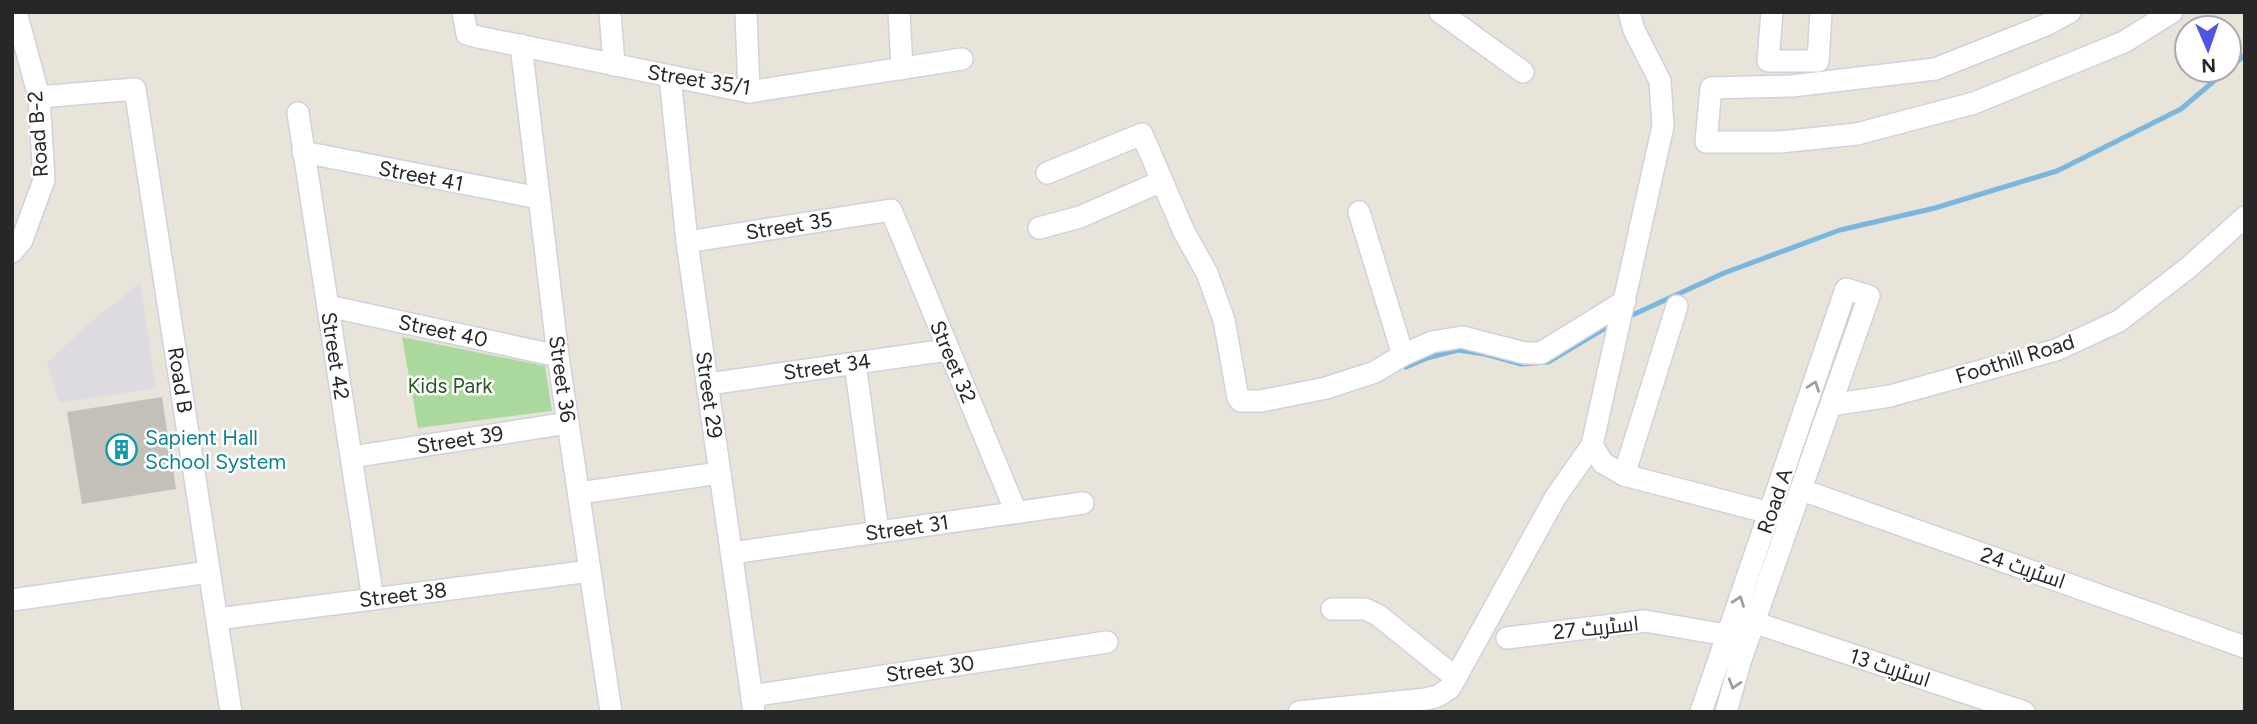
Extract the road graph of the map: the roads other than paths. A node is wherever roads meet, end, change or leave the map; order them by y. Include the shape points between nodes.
1 (16, 12) edge
2 (463, 12) edge
3 (610, 12) edge
4 (746, 12) edge
5 (900, 12) edge
6 (1440, 12) edge
7 (1629, 12) edge
8 (1772, 12) edge
9 (1821, 12) edge
10 (2070, 12) edge
11 (2171, 12) edge
12 (521, 45) junction
13 (962, 60) dead end
14 (614, 65) junction
15 (902, 69) junction
16 (1523, 72) dead end
17 (670, 77) junction
18 (749, 92) junction
19 (38, 97) junction
20 (298, 113) dead end
21 (303, 152) junction
22 (1047, 173) dead end
23 (1162, 181) junction
24 (539, 198) junction
25 (891, 210) joint
26 (1359, 212) dead end
27 (2245, 217) edge
28 (1039, 228) dead end
29 (687, 242) junction
30 (12, 252) edge
31 (328, 306) junction
32 (1624, 306) junction
33 (1677, 306) dead end
34 (947, 350) junction
35 (1403, 355) junction
36 (558, 356) junction
37 (855, 363) junction
38 (708, 384) junction
39 (1831, 405) junction
40 (568, 423) junction
41 (1592, 445) junction
42 (352, 457) junction
43 (720, 473) junction
44 (1624, 475) junction
45 (1802, 490) junction
46 (579, 493) junction
47 (1083, 503) dead end
48 (1016, 512) junction
49 (1771, 513) junction
50 (1792, 520) junction
51 (878, 531) junction
52 (732, 553) junction
53 (590, 571) junction
54 (209, 572) junction
55 (373, 599) junction
56 (12, 600) edge
57 (1332, 609) dead end
58 (217, 619) junction
59 (1756, 623) junction
60 (1726, 635) junction
61 (1507, 638) dead end
62 (1107, 642) dead end
63 (2245, 646) edge
64 (1456, 678) junction
65 (753, 704) edge
66 (231, 712) edge
67 (611, 712) edge
68 (1298, 712) edge
69 (1702, 712) edge
70 (1726, 712) edge
71 (2024, 712) edge

1 - 19 street, Road B-2
2 - 12 street, Street 35/1 via 467,34
3 - 14 street
4 - 18 street
5 - 15 street
6 - 16 street
7 - 32 street via 1660,81 1662,126
8 - 9 street via 1768,61 1818,61
10 - 11 street via 1935,69 1792,86 1711,89 1706,142 1780,142 1857,134 1974,103 2124,42
12 - 14 street, Street 35/1
12 - 24 street, Street 36
13 - 15 street, Street 35/1
14 - 17 street, Street 35/1
15 - 18 street, Street 35/1
17 - 18 street, Street 35/1
17 - 29 street, Street 29
19 - 30 street, Road B-2 via 44,180 22,240
19 - 54 street, Road B via 135,89
20 - 21 street, Street 42
21 - 24 street, Street 41
21 - 31 street, Street 42
22 - 23 street via 1142,134
23 - 28 street via 1080,217
23 - 35 street via 1207,273 1224,320 1241,401 1326,388 1375,372
24 - 36 street, Street 36
25 - 29 street, Street 35
25 - 34 street, Street 32
26 - 35 street
27 - 39 street, Foothill Road via 2119,321 2056,350 1890,396
29 - 38 street, Street 29
31 - 36 street, Street 40
31 - 42 street, Street 42
32 - 35 street via 1541,353 1462,337 1432,342
32 - 41 street
33 - 44 street
34 - 37 street, Street 34
34 - 48 street, Street 32
36 - 40 street, Street 36
37 - 38 street, Street 34
37 - 51 street
38 - 43 street, Street 29
39 - 45 street, Road A
49 -> 39 street, Road A via 1846,289 1869,296
40 - 42 street, Street 39
40 - 46 street, Street 36
41 - 44 street via 1603,463
41 - 64 street via 1555,498
42 - 55 street, Street 42
43 - 46 street
43 - 52 street, Street 29
44 - 49 street
45 - 50 street, Road A
45 - 63 street, اسٹریٹ 24
46 - 53 street, Street 36
47 - 48 street, Street 31
48 - 51 street, Street 31
49 - 50 street
60 -> 49 street, Road A
50 - 59 street, Road A
51 - 52 street, Street 31
52 - 65 street, Street 29
53 - 55 street, Street 38
53 - 67 street, Street 36
54 - 56 street
54 - 58 street, Road B
55 - 58 street, Street 38
57 - 64 street via 1365,609 1378,615
58 - 66 street, Road B
59 -> 70 street, Road A
59 - 71 street, اسٹریٹ 13
60 - 61 street, اسٹریٹ 27 via 1645,621
60 - 69 street, Road A
62 - 65 street, Street 30
64 - 68 street via 1450,688 1426,699

